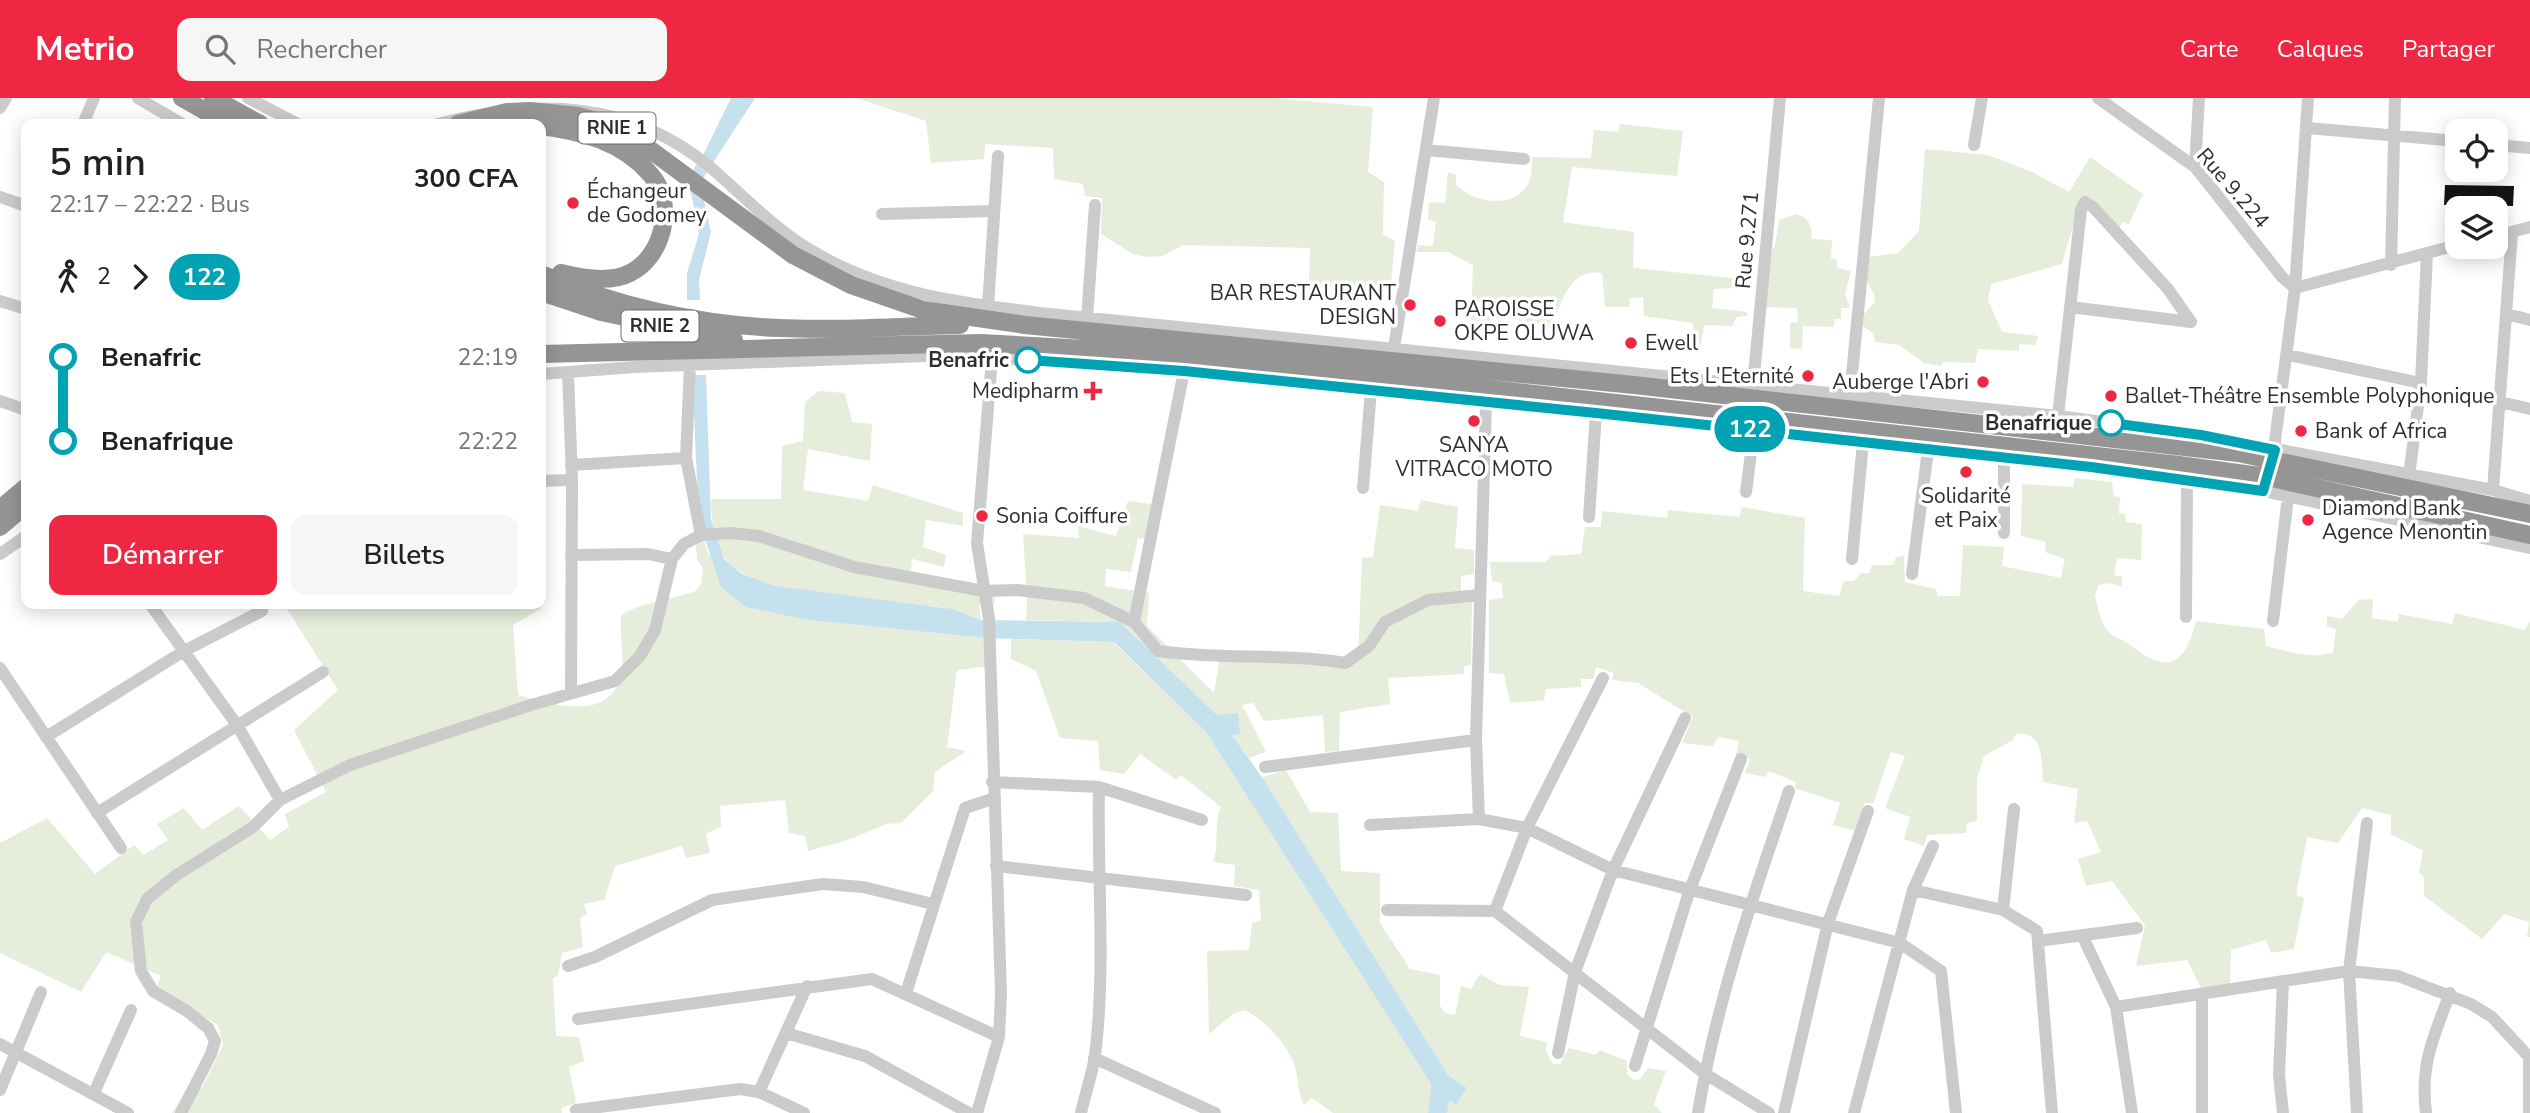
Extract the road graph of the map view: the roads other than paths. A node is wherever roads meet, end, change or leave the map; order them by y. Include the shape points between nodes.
1 (5, 98) edge
2 (94, 98) edge
3 (138, 98) edge
4 (213, 98) edge
5 (248, 98) edge
6 (1434, 98) edge
7 (1780, 98) edge
8 (1880, 98) edge
9 (1982, 98) edge
10 (2098, 98) edge
11 (2199, 98) edge
12 (2308, 98) edge
13 (2395, 98) edge
14 (183, 99) edge
15 (0, 108) edge
16 (85, 119) edge
17 (165, 119) edge
18 (169, 119) edge
19 (219, 119) edge
20 (252, 119) edge
21 (288, 119) edge
22 (451, 119) edge
23 (478, 119) edge
24 (546, 127) edge
25 (2307, 128) junction
26 (2394, 135) junction
27 (2445, 140) edge
28 (1974, 145) dead end
29 (2508, 146) edge
30 (2530, 148) edge
31 (1426, 150) junction
32 (998, 156) dead end
33 (1524, 159) dead end
34 (2195, 167) junction
35 (0, 197) edge
36 (21, 204) edge
37 (1094, 205) dead end
38 (994, 211) junction
39 (882, 214) dead end
40 (2530, 227) edge
41 (2512, 233) junction
42 (2508, 234) edge
43 (2445, 249) edge
44 (2427, 253) junction
45 (2391, 265) junction
46 (546, 269) edge
47 (546, 276) edge
48 (2295, 288) junction
49 (546, 293) edge
50 (0, 301) edge
51 (988, 306) junction
52 (21, 307) edge
53 (2070, 307) junction
54 (2507, 314) junction
55 (1063, 315) junction
56 (1087, 318) junction
57 (2530, 320) edge
58 (1025, 325) junction
59 (783, 346) junction
60 (1394, 348) junction
61 (546, 354) edge
62 (2288, 355) junction
63 (992, 359) junction
64 (690, 365) junction
65 (1184, 371) junction
66 (568, 372) junction
67 (546, 374) edge
68 (2421, 383) junction
69 (1753, 386) junction
70 (1371, 390) junction
71 (1850, 395) junction
72 (0, 401) edge
73 (2500, 402) junction
74 (1486, 403) junction
75 (21, 408) edge
76 (2530, 410) edge
77 (1596, 413) junction
78 (2058, 416) junction
79 (1754, 429) junction
80 (1863, 442) junction
81 (1928, 450) junction
82 (2274, 454) junction
83 (686, 458) junction
84 (2004, 458) junction
85 (571, 465) junction
86 (2409, 475) junction
87 (572, 480) junction
88 (546, 481) edge
89 (2187, 481) junction
90 (2265, 484) junction
91 (1363, 488) dead end
92 (2493, 490) junction
93 (21, 491) edge
94 (1746, 492) dead end
95 (2288, 497) junction
96 (2530, 500) edge
97 (0, 509) edge
98 (21, 509) edge
99 (2530, 514) edge
100 (1589, 517) dead end
101 (0, 527) edge
102 (2004, 533) dead end
103 (701, 535) junction
104 (2530, 535) edge
105 (21, 539) edge
106 (2530, 548) edge
107 (0, 554) edge
108 (571, 555) junction
109 (672, 559) junction
110 (1852, 559) dead end
111 (1912, 573) dead end
112 (984, 591) junction
113 (1480, 595) junction
114 (154, 609) edge
115 (261, 609) edge
116 (2186, 617) dead end
117 (2273, 621) dead end
118 (1134, 622) junction
119 (184, 651) junction
120 (0, 668) edge
121 (323, 672) dead end
122 (1603, 678) dead end
123 (571, 693) junction
124 (1685, 718) dead end
125 (237, 725) junction
126 (46, 737) junction
127 (1476, 740) junction
128 (1741, 759) dead end
129 (1265, 767) dead end
130 (992, 782) junction
131 (1099, 787) junction
132 (1789, 791) dead end
133 (995, 798) junction
134 (280, 800) junction
135 (2014, 809) dead end
136 (1868, 811) dead end
137 (97, 813) junction
138 (1479, 819) junction
139 (1202, 820) dead end
140 (2367, 823) dead end
141 (1370, 825) dead end
142 (1527, 828) junction
143 (1933, 846) dead end
144 (121, 848) dead end
145 (996, 866) junction
146 (1613, 870) junction
147 (1097, 877) junction
148 (1913, 890) junction
149 (1689, 892) junction
150 (1246, 895) dead end
151 (933, 904) junction
152 (1750, 907) junction
153 (1387, 910) dead end
154 (2003, 910) junction
155 (1494, 912) junction
156 (1828, 923) junction
157 (2137, 928) dead end
158 (2082, 935) junction
159 (2038, 941) junction
160 (1900, 943) junction
161 (568, 966) dead end
162 (2349, 971) junction
163 (1575, 972) junction
164 (2283, 982) junction
165 (807, 986) junction
166 (41, 992) dead end
167 (906, 993) junction
168 (2450, 993) junction
169 (2202, 995) junction
170 (2116, 1007) junction
171 (131, 1010) dead end
172 (578, 1019) dead end
173 (1647, 1031) junction
174 (786, 1033) junction
175 (999, 1037) junction
176 (0, 1044) edge
177 (18, 1053) junction
178 (1558, 1053) dead end
179 (1094, 1058) junction
180 (2529, 1063) edge
181 (1635, 1066) dead end
182 (1704, 1073) junction
183 (0, 1090) edge
184 (759, 1092) junction
185 (94, 1093) junction
186 (576, 1110) dead end
187 (128, 1113) edge
188 (181, 1113) edge
189 (804, 1113) edge
190 (969, 1113) edge
191 (977, 1113) edge
192 (1081, 1113) edge
193 (1215, 1113) edge
194 (1698, 1113) edge
195 (1769, 1113) edge
196 (1784, 1113) edge
197 (1854, 1113) edge
198 (1956, 1113) edge
199 (2052, 1113) edge
200 (2132, 1113) edge
201 (2202, 1113) edge
202 (2283, 1113) edge
203 (2357, 1113) edge
204 (2426, 1113) edge
205 (2529, 1113) edge

1 - 15 street
2 - 16 street
3 - 17 street
4 - 20 highway
5 - 21 street
6 - 31 street
7 - 69 street, Rue 9.271
8 - 71 street
9 - 28 street
10 - 34 street, Rue 9.224
11 - 34 street
12 - 25 street
13 - 26 street
14 - 18 street
14 - 19 highway
22 - 51 street via 532,101 583,104 654,127 710,167 774,225 839,266 897,289
23 - 58 highway, RNIE 1 via 530,111 579,116 622,129 793,255 873,294 923,310
24 - 46 highway via 586,134 629,155 652,176 664,220 645,264 632,273 615,278
25 - 26 street
25 - 48 street
26 - 27 street
26 - 45 street
29 - 30 street
31 - 33 street
31 - 60 street
32 - 38 street
34 - 48 street, Rue 9.224
35 - 36 street
37 - 56 street
38 - 39 street
38 - 51 street
40 - 41 street
41 - 42 street
41 - 54 street
43 - 44 street
44 - 45 street
44 - 68 street
45 - 48 street
47 - 58 highway, RNIE 2 / RNIE 2 via 638,307 735,325 819,329
48 - 62 street
49 - 59 highway, RNIE 2 / RNIE 2 via 646,323
50 - 52 street
51 - 55 street
53 - 53 street via 2137,315 2191,322 2168,289 2085,202
53 - 78 street
54 - 57 street
54 - 73 street
55 - 56 street
55 - 58 highway
56 - 60 street
58 - 82 highway, RNIE 1
59 - 61 highway
59 - 90 highway via 981,343 1085,349 2093,454
60 - 69 street
62 - 68 street
62 - 82 street
63 - 64 street via 952,355
63 - 65 street
63 - 112 street via 977,543
64 - 66 street
64 - 83 street
65 - 70 street
65 - 118 street
66 - 67 street
66 - 85 street
68 - 86 street
69 - 71 street
70 - 74 street
70 - 91 street
71 - 78 street
72 - 75 street
73 - 76 street
73 - 92 street
74 - 77 street
74 - 113 street
77 - 79 street
77 - 100 street
78 - 82 street via 2201,435
79 - 80 street
79 - 94 street
80 - 81 street
80 - 110 street
81 - 84 street
81 - 111 street
82 - 86 street
82 - 90 street
82 - 99 highway, RNIE 1
83 - 85 street
83 - 103 street
84 - 89 street
84 - 102 street
85 - 87 street
86 - 92 street
87 - 88 street
87 - 108 street
89 - 90 street
89 - 116 street
90 - 95 street
90 - 104 highway
92 - 96 street
93 - 97 highway
95 - 106 street
95 - 117 street
98 - 101 highway
103 - 109 street via 684,544
103 - 112 street via 759,536 854,566
105 - 107 street
108 - 109 street via 648,554
108 - 123 street
109 - 123 street via 654,630 640,656 615,681
112 - 118 street via 1084,598
112 - 130 street via 990,639
113 - 118 street via 1428,600 1385,622 1369,646 1345,663 1158,650
113 - 127 street
114 - 119 street
115 - 119 street
119 - 125 street
119 - 126 street
120 - 126 street
121 - 125 street
122 - 142 street
123 - 134 street via 350,765
124 - 146 street
125 - 134 street
125 - 137 street
126 - 137 street
127 - 129 street
127 - 138 street
128 - 149 street
130 - 131 street
130 - 133 street
131 - 139 street
131 - 147 street
132 - 152 street
133 - 145 street
133 - 151 street via 965,808
134 - 188 street via 253,827 147,899 136,922 141,971 153,991 187,1011 208,1028 215,1041
135 - 154 street
136 - 156 street
137 - 144 street
138 - 141 street
138 - 142 street
140 - 162 street
142 - 146 street
142 - 155 street
143 - 148 street
145 - 147 street
145 - 175 street
146 - 149 street
146 - 163 street
147 - 150 street
147 - 179 street via 1101,980
148 - 154 street
148 - 160 street
149 - 152 street
149 - 173 street
151 - 161 street via 863,887 823,884 721,899
151 - 167 street
152 - 156 street
152 - 182 street
153 - 155 street
154 - 159 street via 2037,931
155 - 163 street
156 - 160 street
156 - 196 street
157 - 158 street
158 - 159 street
158 - 170 street
159 - 199 street
160 - 197 street
160 - 198 street via 1941,971
162 - 164 street
162 - 168 street via 2398,976
162 - 203 street
163 - 173 street
163 - 178 street
164 - 169 street
164 - 202 street
165 - 167 street via 872,979
165 - 172 street
165 - 174 street
166 - 177 street
167 - 175 street
168 - 180 street via 2492,1017 2529,1057
168 - 204 street via 2425,1064
169 - 170 street
169 - 201 street
170 - 200 street
171 - 185 street
173 - 181 street
173 - 182 street
174 - 184 street
174 - 190 street via 865,1056
175 - 191 street
176 - 177 street
177 - 183 street
177 - 185 street
179 - 192 street
179 - 193 street
180 - 205 street
182 - 194 street
182 - 195 street
184 - 186 street via 721,1091
184 - 189 street
185 - 187 street

